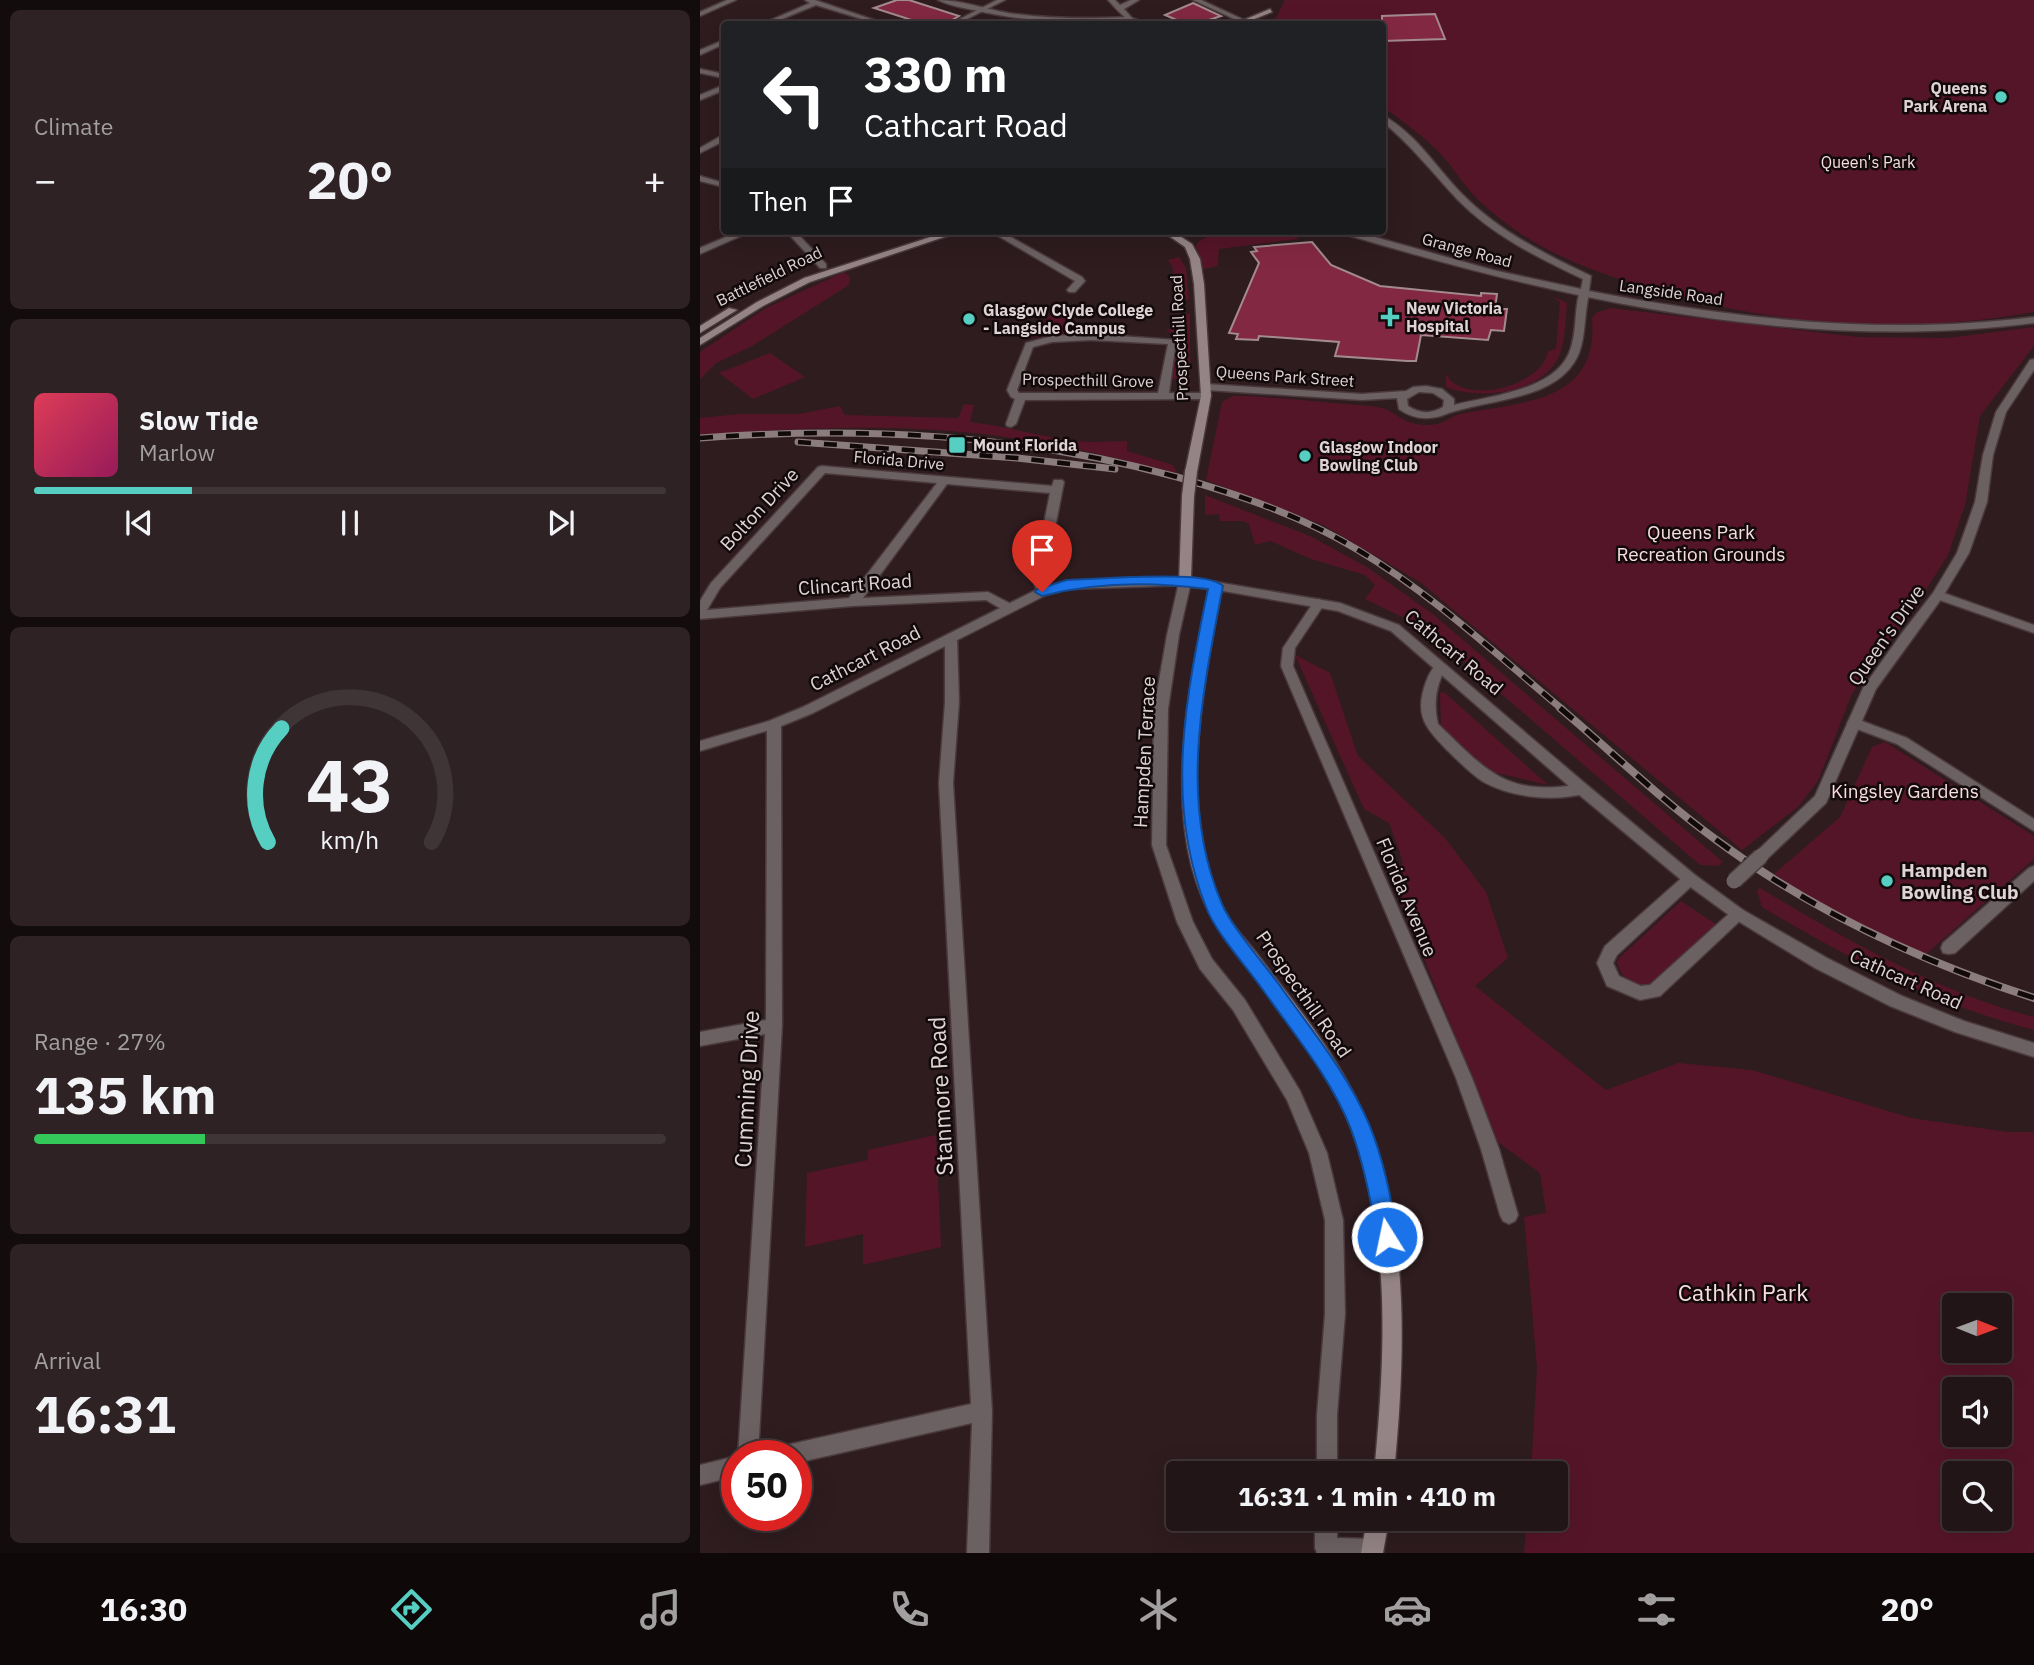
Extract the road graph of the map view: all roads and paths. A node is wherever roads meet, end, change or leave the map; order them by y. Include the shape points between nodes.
1 (733, 0) edge
2 (941, 0) edge
3 (1002, 0) edge
4 (1112, 0) edge
5 (1196, 0) edge
6 (1276, 0) edge
7 (811, 1) edge
8 (1134, 1) edge
9 (1121, 8) junction
10 (981, 11) junction
11 (1270, 11) junction
12 (700, 14) edge
13 (1233, 14) junction
14 (1258, 16) junction
15 (867, 20) joint
16 (771, 21) edge
17 (871, 21) edge
18 (959, 21) edge
19 (1130, 21) edge
20 (1241, 21) edge
21 (1250, 21) edge
22 (1263, 21) edge
23 (721, 43) edge
24 (700, 53) edge
25 (700, 71) edge
26 (721, 75) edge
27 (721, 88) edge
28 (700, 98) edge
29 (1386, 120) edge
30 (721, 140) edge
31 (700, 151) edge
32 (700, 178) edge
33 (721, 184) edge
34 (738, 235) edge
35 (794, 235) edge
36 (923, 235) edge
37 (944, 235) edge
38 (1001, 235) edge
39 (1172, 235) edge
40 (1357, 235) edge
41 (700, 251) edge
42 (827, 268) junction
43 (1072, 290) dead end
44 (1584, 294) junction
45 (2034, 320) edge
46 (700, 330) edge
47 (700, 342) edge
48 (2034, 362) edge
49 (2028, 376) edge
50 (1440, 391) junction
51 (1206, 392) junction
52 (1405, 394) junction
53 (1021, 397) junction
54 (1163, 397) junction
55 (1362, 397) junction
56 (1495, 398) junction
57 (1403, 407) junction
58 (1444, 411) junction
59 (1011, 424) dead end
60 (822, 470) joint
61 (945, 479) junction
62 (724, 575) junction
63 (1185, 582) junction
64 (1216, 586) junction
65 (700, 588) edge
66 (1042, 592) junction
67 (1938, 595) junction
68 (853, 602) junction
69 (1319, 603) junction
70 (1009, 608) junction
71 (700, 613) edge
72 (2034, 629) edge
73 (951, 637) junction
74 (1441, 666) junction
75 (1854, 723) junction
76 (774, 724) junction
77 (700, 746) edge
78 (1582, 789) junction
79 (2034, 826) edge
80 (2034, 873) edge
81 (1690, 879) junction
82 (1717, 898) junction
83 (1738, 914) junction
84 (1949, 948) dead end
85 (774, 1025) junction
86 (700, 1039) edge
87 (2034, 1050) edge
88 (1509, 1215) dead end
89 (982, 1412) junction
90 (749, 1440) edge
91 (812, 1449) edge
92 (1326, 1461) edge
93 (1385, 1461) edge
94 (721, 1470) edge
95 (700, 1475) edge
96 (1326, 1531) edge
97 (1376, 1531) edge
98 (1372, 1551) edge
99 (978, 1553) edge

1 - 12 street
2 - 10 street
3 - 10 street
4 - 8 street
4 - 9 street
5 - 13 street
6 - 11 main road
7 - 15 street
7 - 16 street
8 - 9 street
9 - 19 street
10 - 18 street
10 - 19 street
11 - 14 main road
11 - 22 main road
13 - 14 street
13 - 20 street
14 - 21 main road
15 - 17 street
23 - 24 street
25 - 26 street
27 - 28 street
29 - 44 street via 1496,228 1588,278
30 - 31 street
32 - 33 street
34 - 41 street
35 - 42 street
36 - 42 main road, Battlefield Road
37 - 42 main road, Battlefield Road
38 - 43 street via 1079,279
39 - 51 main road, Prospecthill Road via 1189,246 1195,259
40 - 44 street, Grange Road via 1456,265
42 - 46 main road, Battlefield Road via 759,295
42 - 47 main road, Battlefield Road
44 - 45 street, Langside Road via 1819,327 1940,330
44 - 56 street via 1569,363 1547,381
48 - 49 street, Queen's Drive
49 - 67 street, Queen's Drive via 2001,412 1973,527
50 - 52 street, Queens Park Street via 1425,388
50 - 56 street
50 - 58 street via 1450,403
51 - 54 street, Prospecthill Grove
51 - 55 street, Queens Park Street
51 - 63 main road, Prospecthill Road, bridge via 1188,496
52 - 55 street, Queens Park Street
52 - 57 street
53 - 54 street, Prospecthill Grove
53 - 54 street, Prospecthill Grove via 1012,390 1029,345 1056,338 1173,342
53 - 59 street
55 - 57 street, Queens Park Street
56 - 58 street
57 - 58 street, Queens Park Street via 1421,415
60 - 61 street, Florida Drive
60 - 62 street, Bolton Drive
61 - 66 street, Florida Drive via 1057,485 1039,579
61 - 68 street
62 - 65 street, Bolton Drive
62 - 71 street, Bolton Drive
63 - 64 main road, Cathcart Road
63 - 66 street, Cathcart Road via 1067,585
63 - 92 street, Hampden Terrace via 1161,709 1158,845 1185,922 1206,964 1239,1005 1294,1096 1318,1153 1335,1220
64 - 69 street, Cathcart Road
64 - 93 main road, Prospecthill Road via 1194,695 1189,790 1198,858 1215,909 1331,1071 1360,1126 1378,1182 1387,1237 1392,1338
66 - 70 street, Cathcart Road
67 - 72 street
67 - 75 street, Queen's Drive via 1882,669
68 - 70 street, Clincart Road via 988,596
68 - 71 street, Clincart Road
69 - 74 street, Cathcart Road via 1395,628
69 - 88 street, Florida Avenue via 1289,648 1287,666 1472,1098
70 - 73 street, Cathcart Road
73 - 76 street, Cathcart Road
73 - 89 street, Stanmore Road via 946,783
74 - 78 street, Cathcart Road
74 - 78 street via 1430,687 1432,726 1484,776 1554,794
75 - 79 street via 1902,741
75 - 82 street, Queen's Drive, bridge via 1821,799
76 - 77 street, Cathcart Road
76 - 85 street, Cumming Drive
78 - 81 street, Cathcart Road
80 - 84 street
81 - 82 street, Cathcart Road
81 - 83 street via 1611,951 1605,963 1613,981 1640,993 1654,991
82 - 83 street, Cathcart Road
83 - 87 street, Cathcart Road via 1896,1001
85 - 86 street
85 - 90 street, Cumming Drive
89 - 91 street
89 - 99 street, Stanmore Road
94 - 95 street
96 - 98 street via 1326,1548
97 - 98 main road

